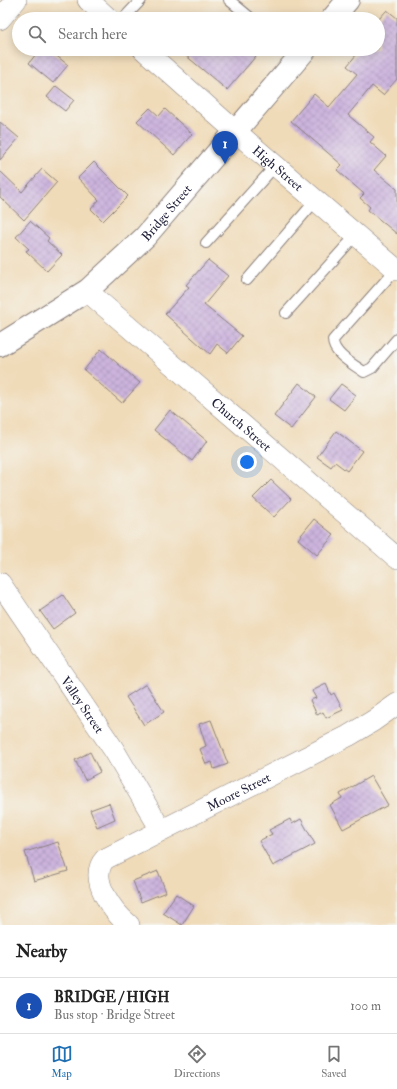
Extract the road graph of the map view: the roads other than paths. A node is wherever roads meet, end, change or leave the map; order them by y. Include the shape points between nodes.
1 (16, 0) edge
2 (88, 0) edge
3 (142, 0) edge
4 (229, 0) edge
5 (348, 0) edge
6 (101, 12) edge
7 (130, 12) edge
8 (244, 12) edge
9 (338, 12) edge
10 (0, 19) edge
11 (151, 56) edge
12 (294, 56) edge
13 (235, 130) junction
14 (276, 165) junction
15 (316, 200) junction
16 (356, 235) junction
17 (206, 243) dead end
18 (396, 269) edge
19 (247, 280) dead end
20 (87, 291) junction
21 (286, 313) dead end
22 (397, 339) edge
23 (0, 345) edge
24 (397, 558) edge
25 (0, 583) edge
26 (397, 704) edge
27 (161, 830) junction
28 (129, 925) edge

1 - 10 street
2 - 6 street
3 - 7 lane
4 - 8 lane
5 - 9 main road
11 - 13 street, High Street
12 - 13 main road, Bridge Street
13 - 14 street, High Street
13 - 20 main road, Bridge Street via 145,237
14 - 15 street, High Street
14 - 17 lane
15 - 16 street, High Street
15 - 19 lane
16 - 18 street, High Street
16 - 21 lane
18 - 22 lane via 333,340 333,345 338,353 364,372 372,368
20 - 23 main road, Bridge Street
20 - 24 street, Church Street
25 - 27 street, Valley Street via 114,750
26 - 27 street, Moore Street via 348,736
27 - 28 street, Moore Street via 105,859 101,864 99,880 102,889 116,913

